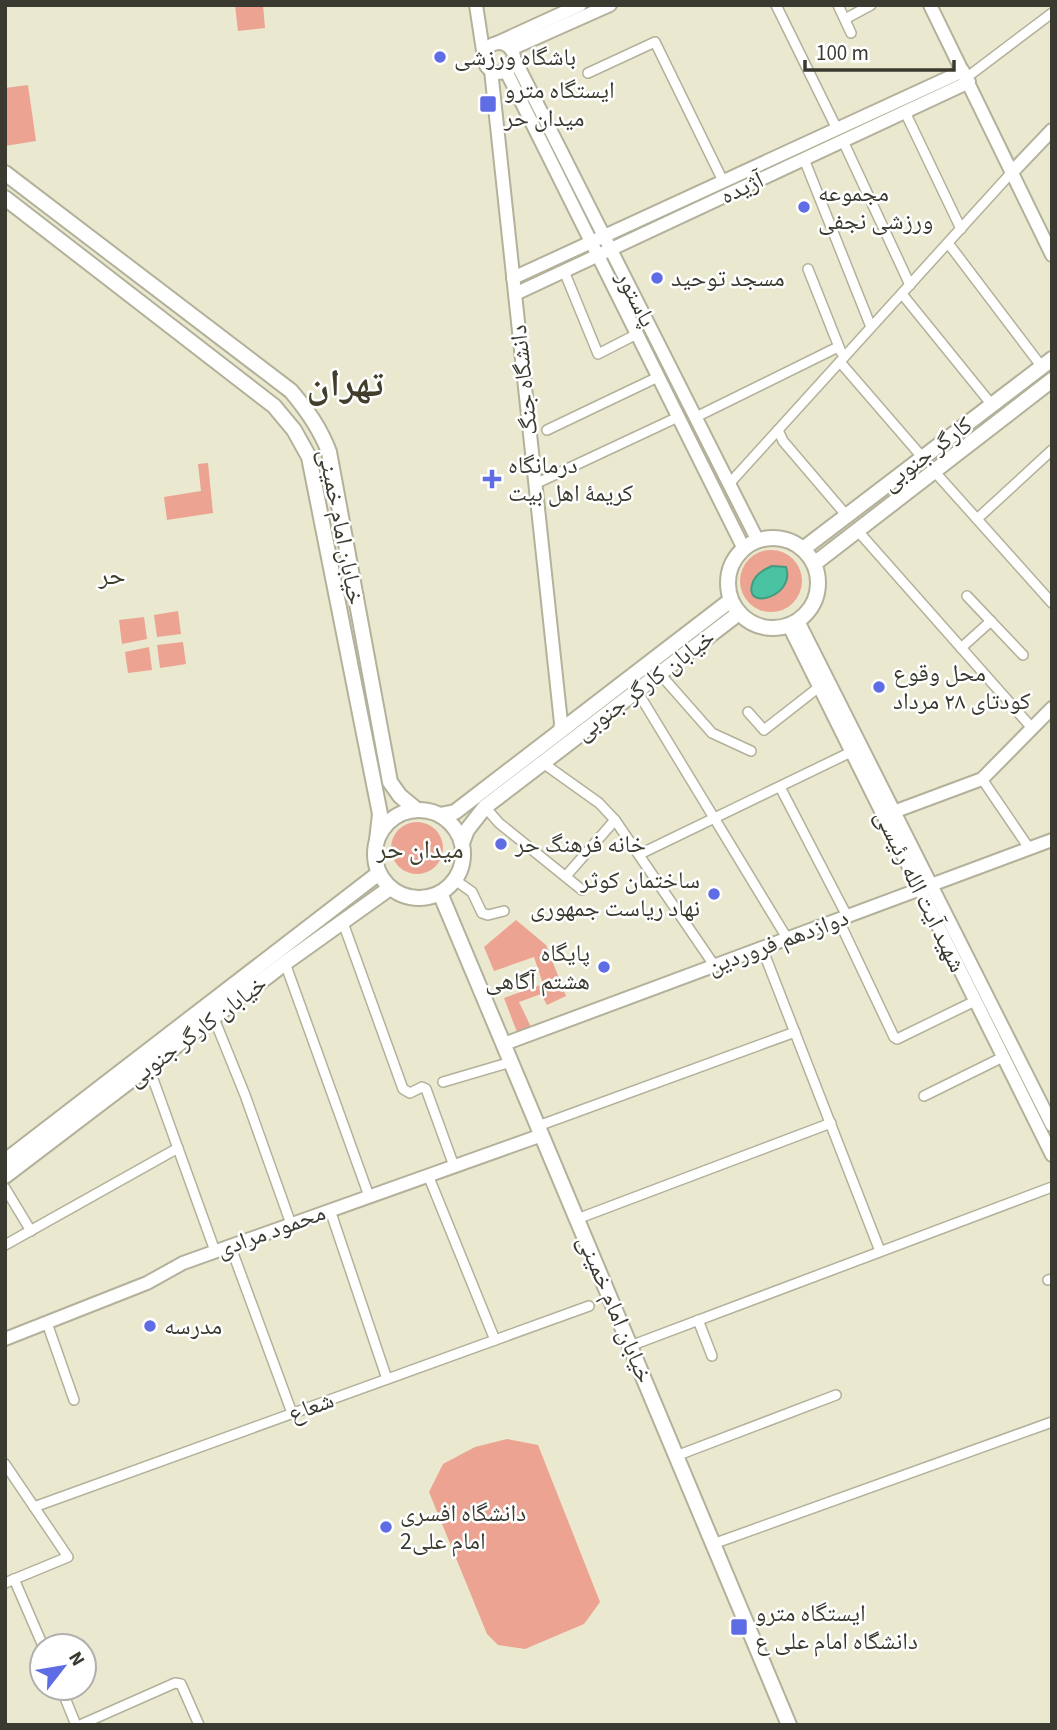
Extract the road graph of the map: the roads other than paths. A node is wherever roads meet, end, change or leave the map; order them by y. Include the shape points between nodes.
1 (476, 5) edge
2 (484, 5) edge
3 (580, 5) edge
4 (610, 5) edge
5 (776, 5) edge
6 (838, 5) edge
7 (871, 5) edge
8 (930, 5) edge
9 (1052, 13) edge
10 (845, 19) junction
11 (851, 33) dead end
12 (493, 45) junction
13 (513, 54) junction
14 (496, 68) junction
15 (588, 73) dead end
16 (966, 77) junction
17 (905, 112) junction
18 (1052, 130) edge
19 (840, 135) junction
20 (804, 159) junction
21 (1012, 172) junction
22 (5, 173) edge
23 (723, 181) junction
24 (5, 198) edge
25 (961, 229) junction
26 (604, 236) junction
27 (591, 242) junction
28 (948, 243) junction
29 (604, 252) junction
30 (1052, 255) edge
31 (619, 267) junction
32 (808, 269) dead end
33 (564, 271) junction
34 (607, 274) junction
35 (513, 278) junction
36 (910, 285) junction
37 (515, 294) junction
38 (902, 294) junction
39 (166, 295) junction
40 (152, 311) junction
41 (872, 327) junction
42 (637, 334) junction
43 (838, 347) junction
44 (842, 360) junction
45 (1047, 363) edge
46 (658, 377) junction
47 (1052, 380) edge
48 (680, 386) junction
49 (666, 393) junction
50 (992, 405) junction
51 (678, 417) junction
52 (696, 418) junction
53 (547, 430) dead end
54 (778, 430) junction
55 (1052, 450) edge
56 (923, 458) junction
57 (934, 471) junction
58 (535, 484) junction
59 (729, 484) junction
60 (847, 516) junction
61 (977, 519) junction
62 (857, 530) junction
63 (758, 541) junction
64 (744, 549) junction
65 (803, 549) junction
66 (814, 564) junction
67 (967, 596) dead end
68 (1052, 603) edge
69 (735, 607) junction
70 (991, 621) junction
71 (793, 624) junction
72 (961, 648) junction
73 (1023, 655) dead end
74 (660, 674) junction
75 (819, 687) junction
76 (636, 691) junction
77 (1052, 708) edge
78 (748, 712) dead end
79 (1032, 728) junction
80 (560, 731) junction
81 (751, 751) dead end
82 (851, 752) junction
83 (543, 763) junction
84 (982, 779) junction
85 (780, 787) junction
86 (485, 807) junction
87 (417, 810) junction
88 (888, 814) junction
89 (440, 815) junction
90 (714, 818) junction
91 (615, 820) junction
92 (377, 840) junction
93 (1052, 840) edge
94 (462, 843) junction
95 (1029, 848) junction
96 (640, 854) junction
97 (379, 873) junction
98 (566, 876) junction
99 (455, 880) junction
100 (925, 887) junction
101 (390, 888) junction
102 (582, 890) dead end
103 (440, 893) junction
104 (504, 911) dead end
105 (843, 918) junction
106 (342, 920) junction
107 (787, 938) junction
108 (762, 948) junction
109 (285, 963) junction
110 (715, 965) junction
111 (975, 1001) junction
112 (210, 1012) junction
113 (795, 1032) junction
114 (503, 1044) junction
115 (1003, 1057) junction
116 (511, 1062) junction
117 (149, 1068) junction
118 (443, 1082) dead end
119 (924, 1096) dead end
120 (831, 1124) junction
121 (1052, 1125) edge
122 (540, 1131) junction
123 (178, 1148) junction
124 (1052, 1156) edge
125 (5, 1161) edge
126 (454, 1166) junction
127 (428, 1175) junction
128 (5, 1176) edge
129 (1052, 1187) edge
130 (5, 1188) edge
131 (369, 1196) junction
132 (330, 1210) junction
133 (577, 1219) junction
134 (291, 1224) junction
135 (31, 1231) junction
136 (5, 1245) edge
137 (230, 1245) junction
138 (215, 1251) junction
139 (880, 1251) junction
140 (589, 1306) dead end
141 (698, 1320) junction
142 (47, 1323) junction
143 (5, 1339) edge
144 (495, 1340) junction
145 (630, 1346) junction
146 (712, 1356) dead end
147 (387, 1379) junction
148 (836, 1395) dead end
149 (74, 1400) dead end
150 (292, 1413) junction
151 (1052, 1422) edge
152 (676, 1456) junction
153 (5, 1464) edge
154 (34, 1507) junction
155 (713, 1544) junction
156 (10, 1581) edge
157 (36, 1632) edge
158 (67, 1702) edge
159 (78, 1725) edge
160 (199, 1725) edge
161 (789, 1725) edge

1 - 14 main road, دانشگاه جنگ
2 - 12 main road
3 - 12 main road
4 - 13 main road
5 - 19 street
6 - 10 street
7 - 10 street
8 - 16 main road
9 - 16 street
10 - 11 street
12 - 13 main road via 505,44
12 - 14 main road via 485,52
13 - 14 main road via 512,66
13 - 26 main road, پاستور
14 - 27 main road, پاستور
14 - 35 main road, دانشگاه جنگ via 493,90
15 - 23 street via 655,42
16 - 17 main road, آژیده
16 - 19 main road, آژیده
16 - 21 main road
17 - 19 main road, آژیده
17 - 25 street
18 - 21 main road
19 - 20 main road, آژیده
19 - 23 main road, آژیده
19 - 36 street
20 - 29 main road, آژیده
20 - 41 street
21 - 25 street
21 - 30 main road
22 - 39 main road, خیابان امام خمینی
23 - 26 main road, آژیده
24 - 40 main road, خیابان امام خمینی
25 - 28 street
26 - 27 main road, آژیده
26 - 29 main road, پاستور
27 - 29 main road, پاستور
27 - 35 main road, آژیده
28 - 36 street
28 - 45 street
29 - 31 main road, پاستور
29 - 33 main road, آژیده
29 - 34 main road, پاستور
31 - 34 main road
31 - 48 main road, پاستور
32 - 43 street
33 - 37 main road, آژیده
33 - 42 street via 598,354
34 - 42 main road, پاستور
35 - 37 main road, دانشگاه جنگ
36 - 38 street
37 - 58 main road, دانشگاه جنگ
38 - 41 street
38 - 50 street
39 - 40 main road via 156,296
39 - 87 main road, خیابان امام خمینی via 290,391 323,435 390,782
40 - 92 main road, خیابان امام خمینی via 274,406 309,457 380,814
41 - 44 street
42 - 46 main road, پاستور
43 - 44 street
43 - 52 street
44 - 54 street
44 - 56 street
45 - 50 main road, کارگر جنوبی
46 - 49 main road, پاستور
46 - 53 street
47 - 57 main road, کارگر جنوبی
48 - 49 main road
48 - 52 main road, پاستور
49 - 51 main road, پاستور
50 - 56 main road, کارگر جنوبی
51 - 58 street via 619,440
51 - 64 main road, پاستور
52 - 59 main road, پاستور
54 - 59 street
54 - 60 street
55 - 61 street
56 - 60 main road, کارگر جنوبی
57 - 61 street
57 - 62 main road, کارگر جنوبی
58 - 80 main road, دانشگاه جنگ
59 - 63 main road, پاستور
60 - 65 main road, کارگر جنوبی
61 - 68 street
62 - 66 main road, کارگر جنوبی
62 - 72 street
63 - 64 main road
63 - 65 main road via 786,540
64 - 69 main road via 730,569 728,581
65 - 66 main road
66 - 71 main road via 818,592 809,612
67 - 70 street
69 - 71 main road via 749,622 762,627
69 - 74 main road, خیابان کارگر جنوبی
69 - 80 main road, خیابان کارگر جنوبی
70 - 72 street
70 - 73 street
71 - 75 main road, شهید آیت الله رئیسی
71 - 88 main road, شهید آیت الله رئیسی
72 - 79 street
74 - 76 main road, خیابان کارگر جنوبی
74 - 81 street via 712,733
75 - 78 street via 764,730
75 - 82 main road, شهید آیت الله رئیسی
76 - 83 main road, خیابان کارگر جنوبی
76 - 90 street
77 - 79 main road
79 - 84 main road
80 - 89 main road, خیابان کارگر جنوبی via 455,812
82 - 85 street
82 - 88 main road, شهید آیت الله رئیسی
83 - 86 main road, خیابان کارگر جنوبی
83 - 91 street
84 - 88 main road
84 - 95 street
85 - 90 street
85 - 105 street
86 - 94 main road, خیابان کارگر جنوبی
86 - 98 street
87 - 89 main road
87 - 92 main road via 390,821
88 - 100 main road, شهید آیت الله رئیسی
89 - 94 main road via 454,827
90 - 96 street
90 - 107 street
91 - 96 street
91 - 98 street
92 - 97 main road
93 - 95 main road, دوازدهم فروردین
94 - 99 main road via 463,863
95 - 100 main road, دوازدهم فروردین
96 - 110 street
97 - 101 main road
97 - 112 main road, خیابان کارگر جنوبی
98 - 102 street
99 - 103 main road
99 - 104 street via 472,892 482,913
100 - 105 main road, دوازدهم فروردین
100 - 111 main road, شهید آیت الله رئیسی
100 - 121 main road, شهید آیت الله رئیسی
101 - 103 main road via 414,898
101 - 106 main road, خیابان کارگر جنوبی
103 - 114 main road, خیابان امام خمینی
105 - 107 main road, دوازدهم فروردین
105 - 111 street via 897,1039
106 - 109 main road, خیابان کارگر جنوبی
106 - 126 street via 402,1089 410,1093 426,1089
107 - 108 main road, دوازدهم فروردین
108 - 110 main road, دوازدهم فروردین
108 - 113 street
109 - 112 main road, خیابان کارگر جنوبی
109 - 131 street
110 - 114 main road, دوازدهم فروردین
111 - 115 main road, شهید آیت الله رئیسی
112 - 117 main road, خیابان کارگر جنوبی
112 - 125 main road, خیابان کارگر جنوبی
112 - 134 street
113 - 120 street
113 - 122 street
114 - 116 main road, خیابان امام خمینی
115 - 119 street
115 - 124 main road, شهید آیت الله رئیسی
116 - 118 street
116 - 122 main road, خیابان امام خمینی
117 - 123 street
117 - 128 main road, خیابان کارگر جنوبی
120 - 133 street
120 - 139 street
122 - 126 main road, محمود مرادی
122 - 133 main road, خیابان امام خمینی
123 - 135 street
123 - 138 street
126 - 127 main road, محمود مرادی
127 - 131 main road, محمود مرادی
127 - 144 street
129 - 139 street
130 - 135 street
131 - 132 main road, محمود مرادی
132 - 134 main road, محمود مرادی
132 - 147 street
133 - 145 main road, خیابان امام خمینی
134 - 137 main road, محمود مرادی
135 - 136 street
137 - 138 main road, محمود مرادی
137 - 150 street
138 - 142 main road, محمود مرادی
139 - 141 street
140 - 144 street, شعاع
141 - 145 street
141 - 146 street
142 - 143 main road, محمود مرادی
142 - 149 street
144 - 147 street, شعاع
145 - 152 main road, خیابان امام خمینی
147 - 150 street, شعاع
148 - 152 street
150 - 154 street, شعاع
151 - 155 street
152 - 155 main road, خیابان امام خمینی
153 - 154 street
154 - 156 street via 68,1557
155 - 161 main road, خیابان امام خمینی
156 - 157 street
158 - 159 street
159 - 160 street via 175,1684 181,1684

